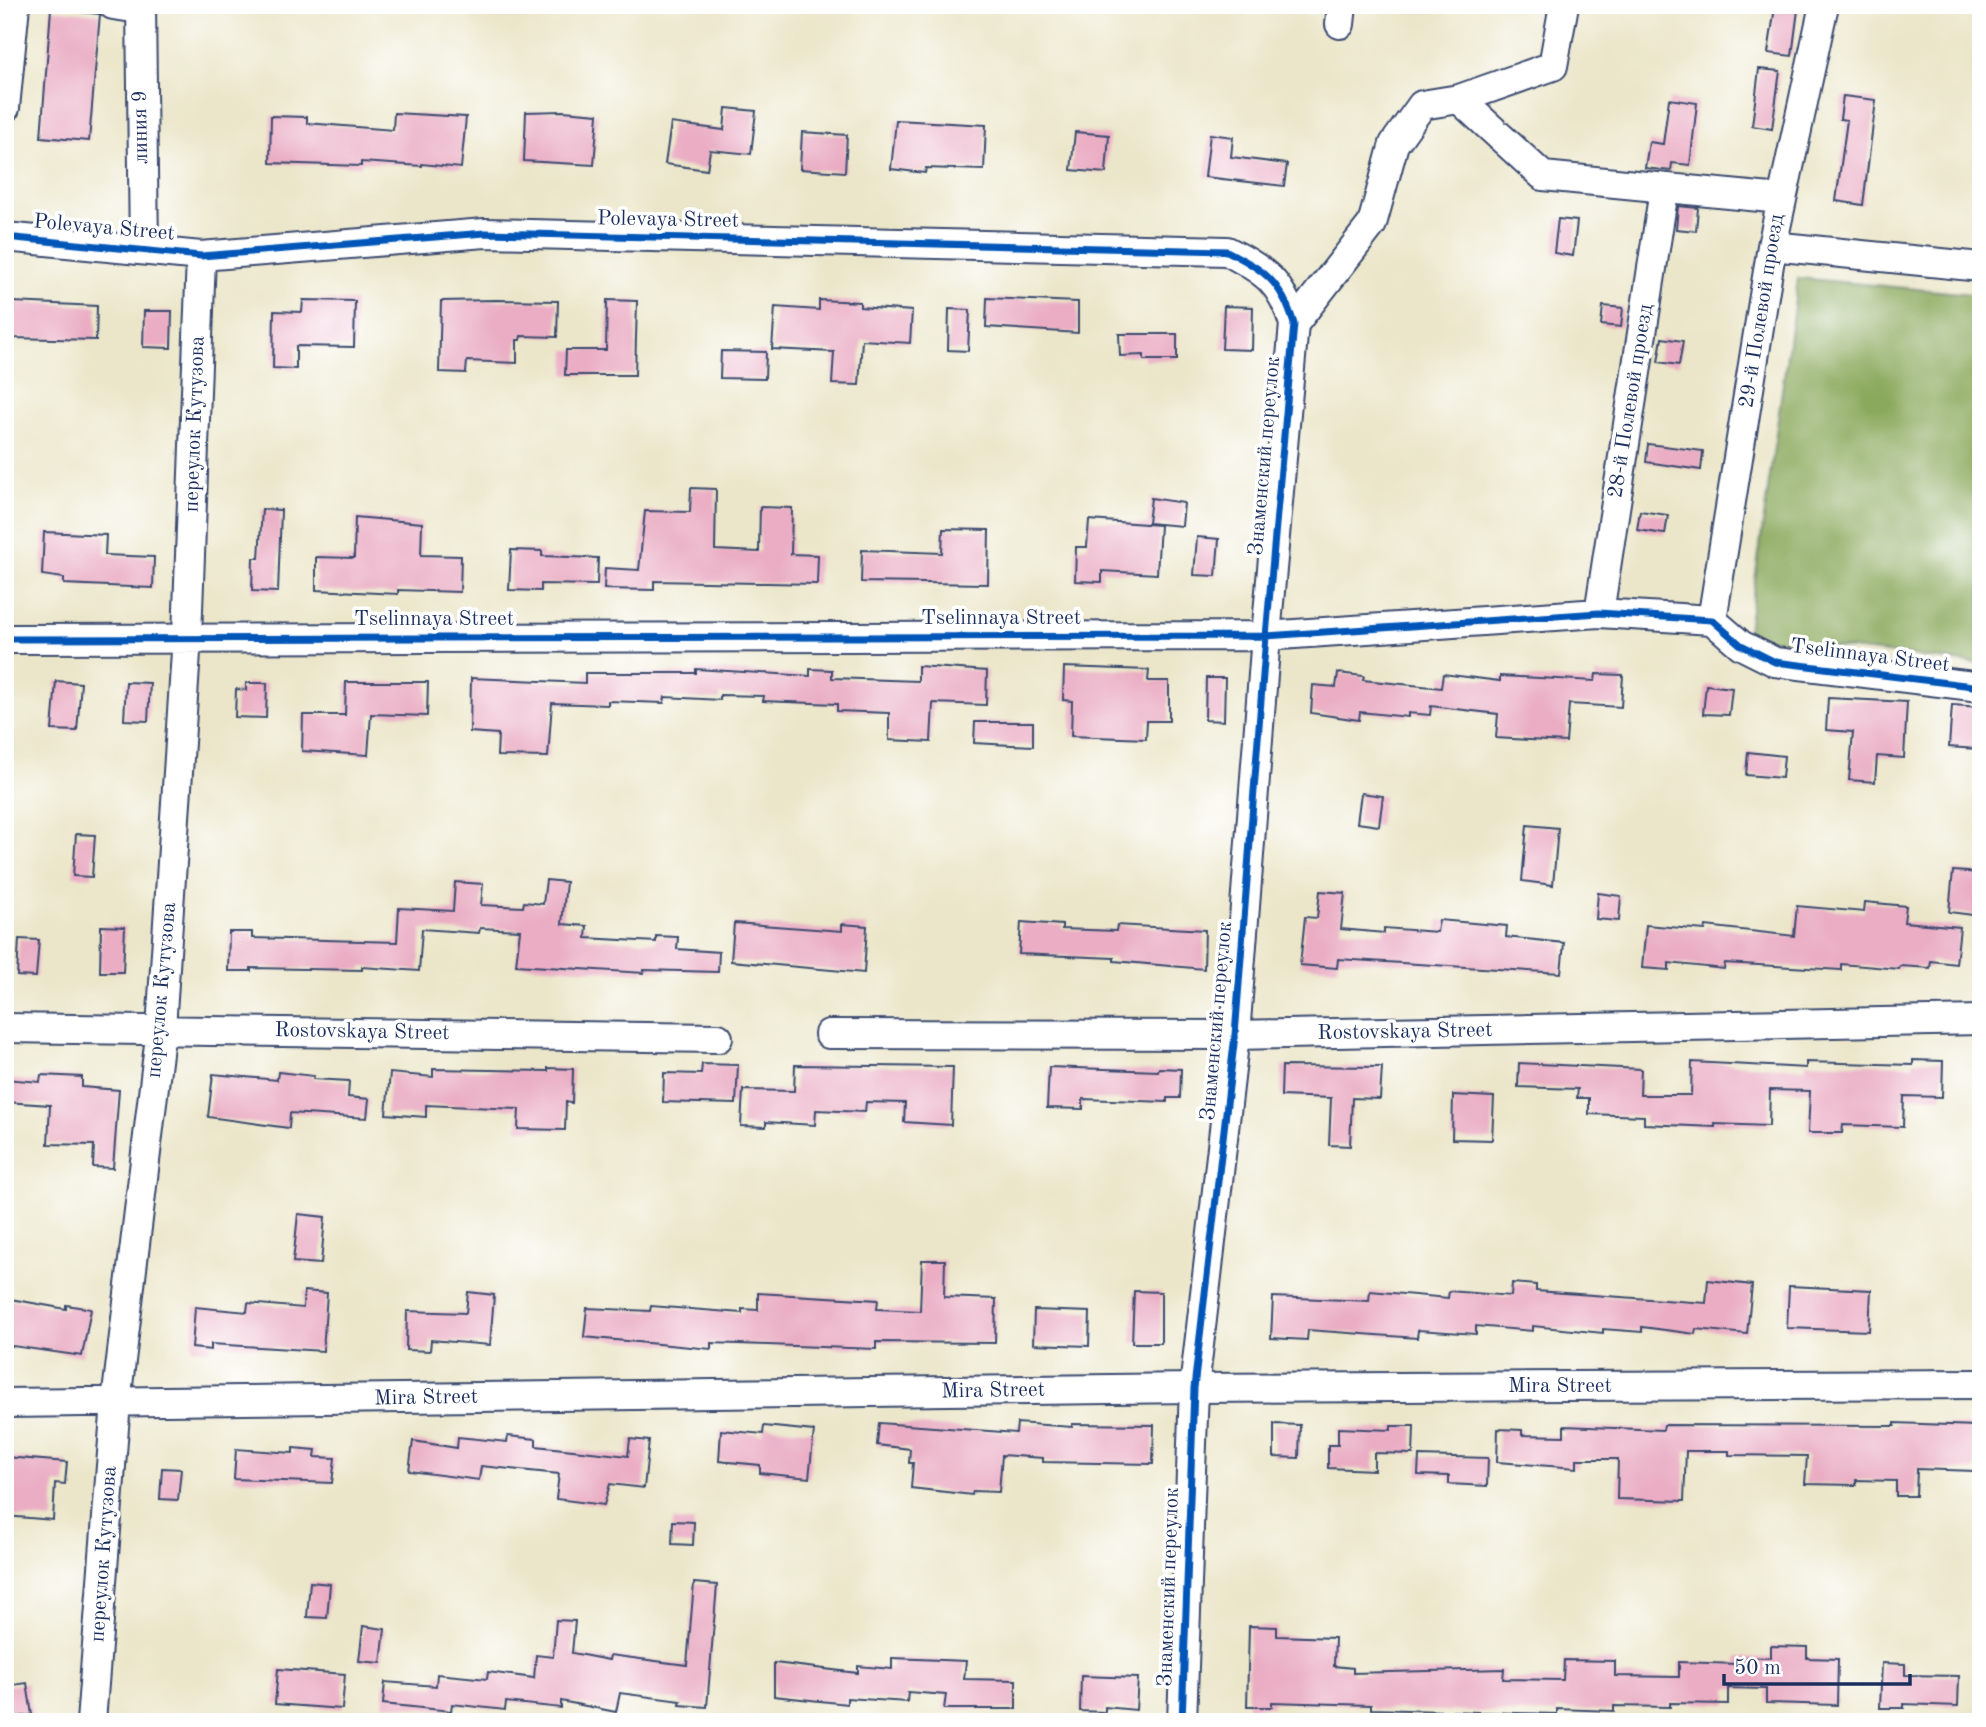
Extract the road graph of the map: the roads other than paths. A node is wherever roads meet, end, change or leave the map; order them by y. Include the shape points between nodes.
1 (15, 5) edge
2 (1563, 5) edge
3 (1824, 5) edge
4 (131, 6) edge
5 (1459, 99) junction
6 (5, 108) edge
7 (1664, 190) junction
8 (1781, 199) junction
9 (5, 237) edge
10 (1772, 246) junction
11 (144, 250) junction
12 (201, 256) junction
13 (1981, 267) edge
14 (1294, 324) junction
15 (1598, 613) junction
16 (1712, 620) junction
17 (1266, 636) junction
18 (187, 637) junction
19 (5, 639) edge
20 (1981, 687) edge
21 (1981, 1020) edge
22 (5, 1028) edge
23 (161, 1028) junction
24 (829, 1034) dead end
25 (1235, 1035) junction
26 (718, 1038) dead end
27 (1981, 1384) edge
28 (1194, 1388) junction
29 (116, 1402) junction
30 (5, 1403) edge
31 (91, 1722) edge
32 (1182, 1722) edge

1 - 6 street
2 - 5 street via 1553,66
3 - 8 street, 29-й Полевой проезд
4 - 11 street, линия 9
5 - 7 street via 1543,176
5 - 14 street via 1422,105 1394,144 1372,224
7 - 8 street
7 - 15 street, 28-й Полевой проезд
8 - 10 street, 29-й Полевой проезд
9 - 11 street, Polevaya Street
10 - 13 street
10 - 16 street, 29-й Полевой проезд
11 - 12 street, Polevaya Street
12 - 14 street, Polevaya Street via 485,233 1227,251 1266,271 1287,300
12 - 18 street, переулок Кутузова
14 - 17 street, Знаменский переулок
15 - 16 street, Tselinnaya Street
15 - 17 street, Tselinnaya Street
16 - 20 street, Tselinnaya Street via 1741,645 1775,663
17 - 18 street, Tselinnaya Street
17 - 25 street, Знаменский переулок
18 - 19 street, Tselinnaya Street
18 - 23 street, переулок Кутузова
21 - 25 street, Rostovskaya Street
22 - 23 street, Rostovskaya Street
23 - 26 street, Rostovskaya Street
23 - 29 street, переулок Кутузова
24 - 25 street, Rostovskaya Street
25 - 28 street, Знаменский переулок
27 - 28 street, Mira Street
28 - 29 street, Mira Street
28 - 32 street, Знаменский переулок
29 - 30 street, Mira Street
29 - 31 street, переулок Кутузова

